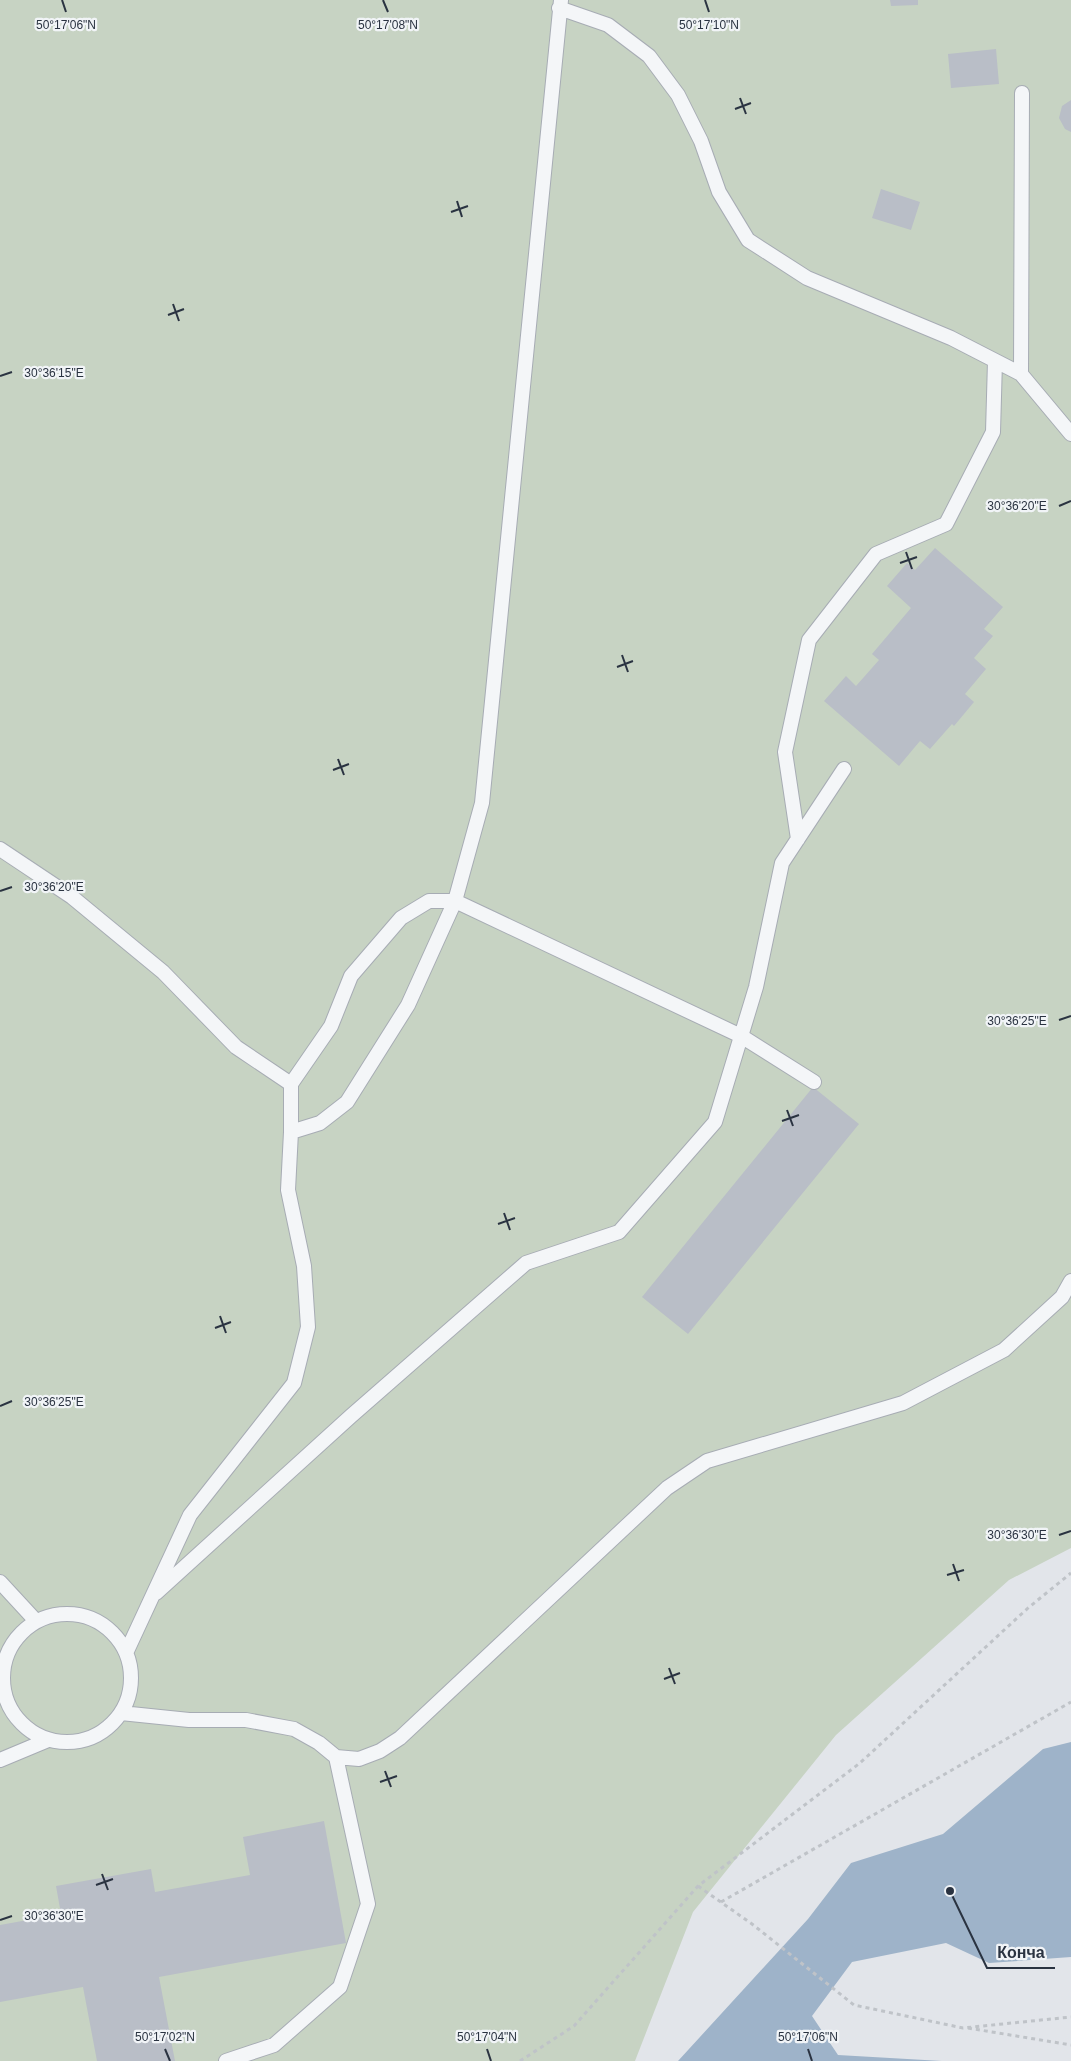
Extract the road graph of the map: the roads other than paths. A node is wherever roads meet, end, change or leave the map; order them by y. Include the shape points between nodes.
1 (560, 4) edge
2 (1022, 93) dead end
3 (995, 361) junction
4 (1021, 374) junction
5 (1071, 434) edge
6 (844, 769) dead end
7 (798, 839) junction
8 (0, 849) edge
9 (455, 901) junction
10 (741, 1036) junction
11 (814, 1082) dead end
12 (291, 1084) junction
13 (291, 1132) junction
14 (1071, 1281) edge
15 (0, 1582) edge
16 (152, 1597) junction
17 (36, 1621) junction
18 (126, 1652) junction
19 (1, 1674) edge
20 (121, 1713) junction
21 (48, 1740) junction
22 (336, 1758) junction
23 (0, 1760) edge
24 (226, 2061) edge

1 - 3 lane via 608,25 649,56 678,95 701,141 719,192 748,240 808,278 951,338
1 - 9 lane via 482,803
2 - 4 lane
3 - 4 lane
3 - 7 lane via 993,432 946,524 876,554 809,640 785,752
4 - 5 lane
6 - 7 lane
7 - 10 lane via 782,863 756,988
8 - 12 lane via 72,897 163,972 236,1047
9 - 10 lane
9 - 12 lane via 429,901 401,918 351,976 331,1026
9 - 13 lane via 408,1005 347,1102 320,1123
10 - 11 lane
10 - 16 lane via 715,1122 619,1232 526,1263
12 - 13 lane
13 - 16 lane via 288,1190 304,1266 308,1328 294,1383 190,1515
14 - 22 lane via 1062,1297 1004,1350 903,1403 707,1461 667,1488 400,1738 359,1759
15 - 17 lane
16 - 18 lane
17 - 18 lane via 56,1614 78,1614 98,1621 115,1635
17 - 19 lane via 19,1634 7,1653
18 - 20 lane via 131,1673 129,1694
19 - 21 lane via 13,1714 28,1730
20 - 21 lane via 107,1729 89,1739 68,1743
20 - 22 lane via 190,1720 246,1720 294,1729 319,1743
21 - 23 lane
22 - 24 lane via 368,1904 340,1987 274,2045

